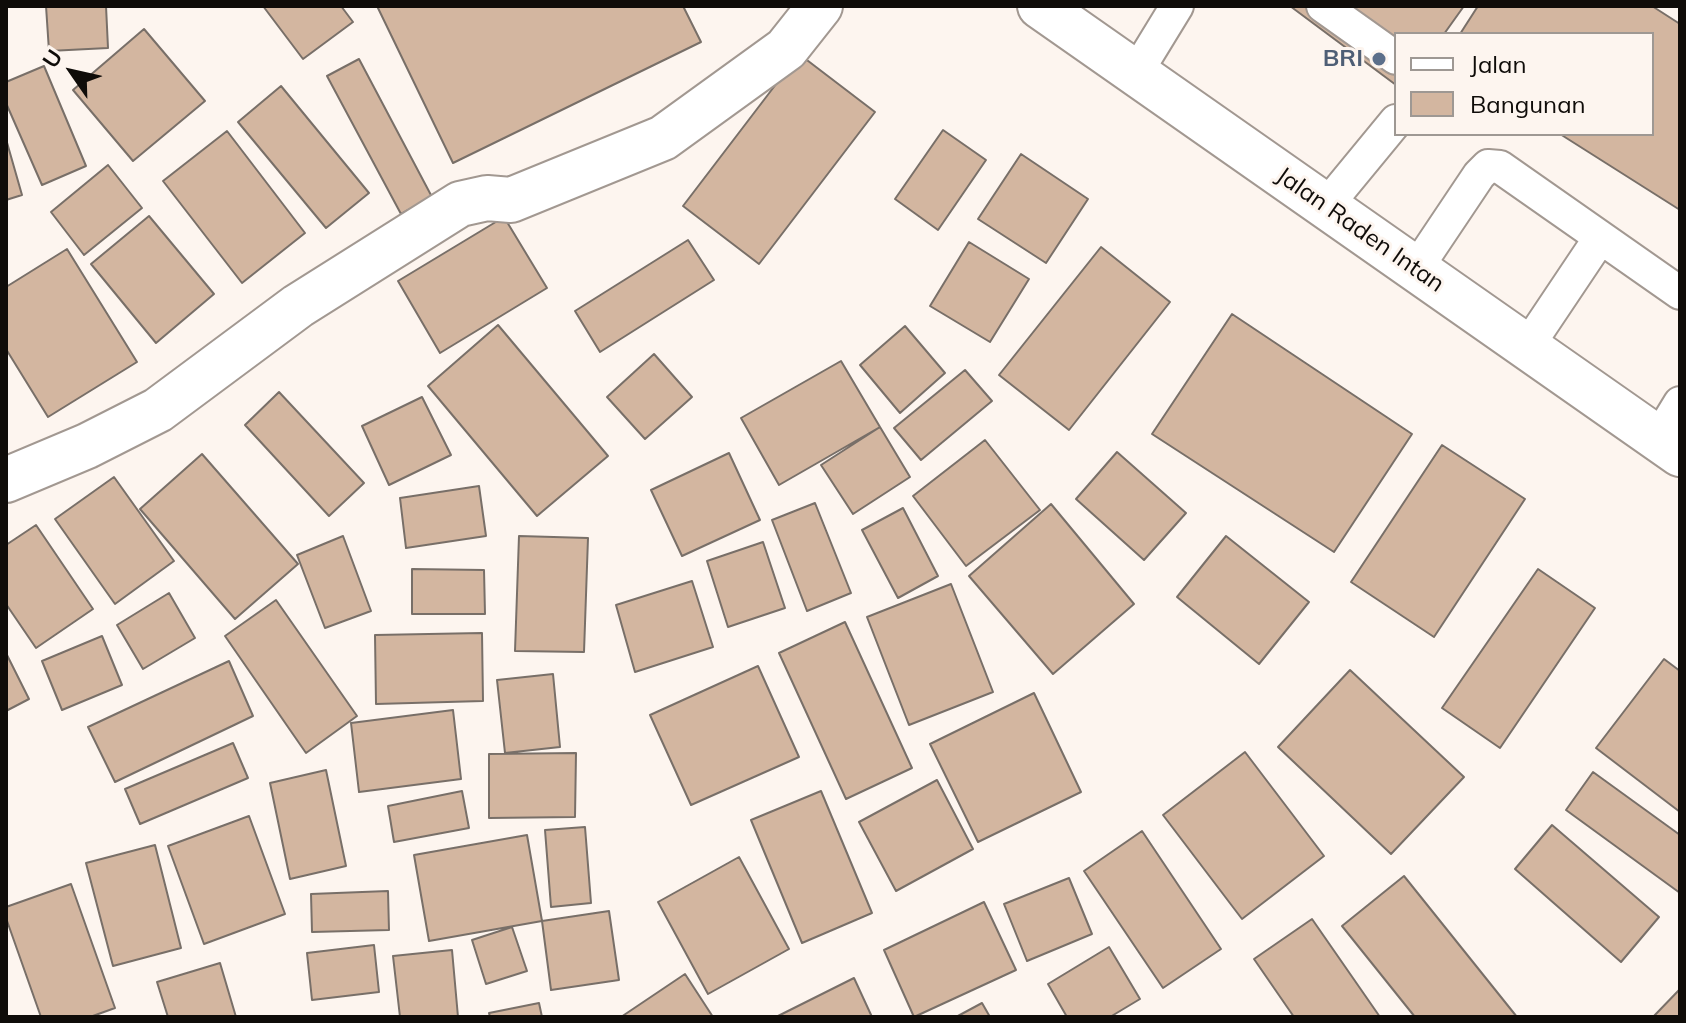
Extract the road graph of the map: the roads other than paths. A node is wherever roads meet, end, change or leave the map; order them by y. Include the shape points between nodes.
1 (820, 6) edge
2 (1040, 6) edge
3 (1177, 6) edge
4 (1323, 6) edge
5 (1394, 57) edge
6 (1136, 73) junction
7 (1394, 123) edge
8 (1326, 206) junction
9 (1600, 238) junction
10 (1416, 269) junction
11 (1680, 293) edge
12 (1527, 347) junction
13 (1673, 432) edge
14 (6, 480) edge

1 - 14 street via 786,49 663,138 511,200 460,204 298,306 158,410
2 - 6 street, Jalan Raden Intan
3 - 6 lane
4 - 5 lane
6 - 8 street, Jalan Raden Intan
7 - 8 lane
8 - 10 street, Jalan Raden Intan
9 - 10 lane via 1500,167 1488,166
9 - 11 lane
9 - 12 lane
10 - 12 street, Jalan Raden Intan
12 - 13 street, Jalan Raden Intan

